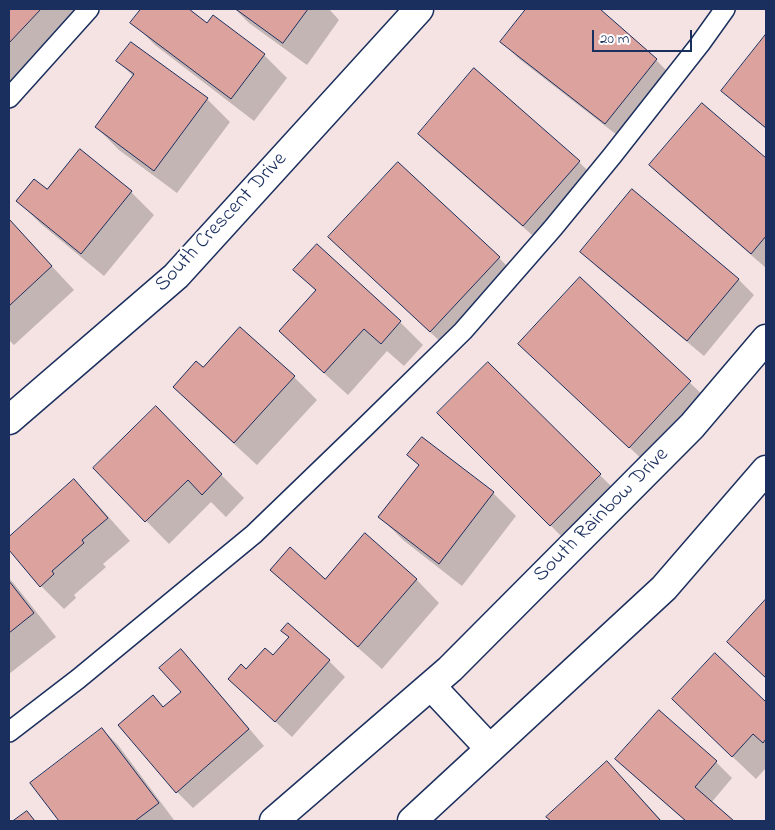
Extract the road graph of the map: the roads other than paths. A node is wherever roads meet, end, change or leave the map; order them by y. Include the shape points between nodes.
1 (89, 9) edge
2 (419, 9) edge
3 (725, 9) edge
4 (9, 98) edge
5 (766, 339) edge
6 (9, 420) edge
7 (766, 470) edge
8 (431, 686) junction
9 (9, 732) edge
10 (490, 749) junction
11 (274, 821) edge
12 (412, 821) edge

1 - 4 lane
2 - 6 street, South Crescent Drive via 176,276
3 - 9 lane via 612,156 463,331 254,534
5 - 8 street, South Rainbow Drive via 692,426
7 - 10 street via 664,588
8 - 10 street
8 - 11 street, South Rainbow Drive
10 - 12 street

